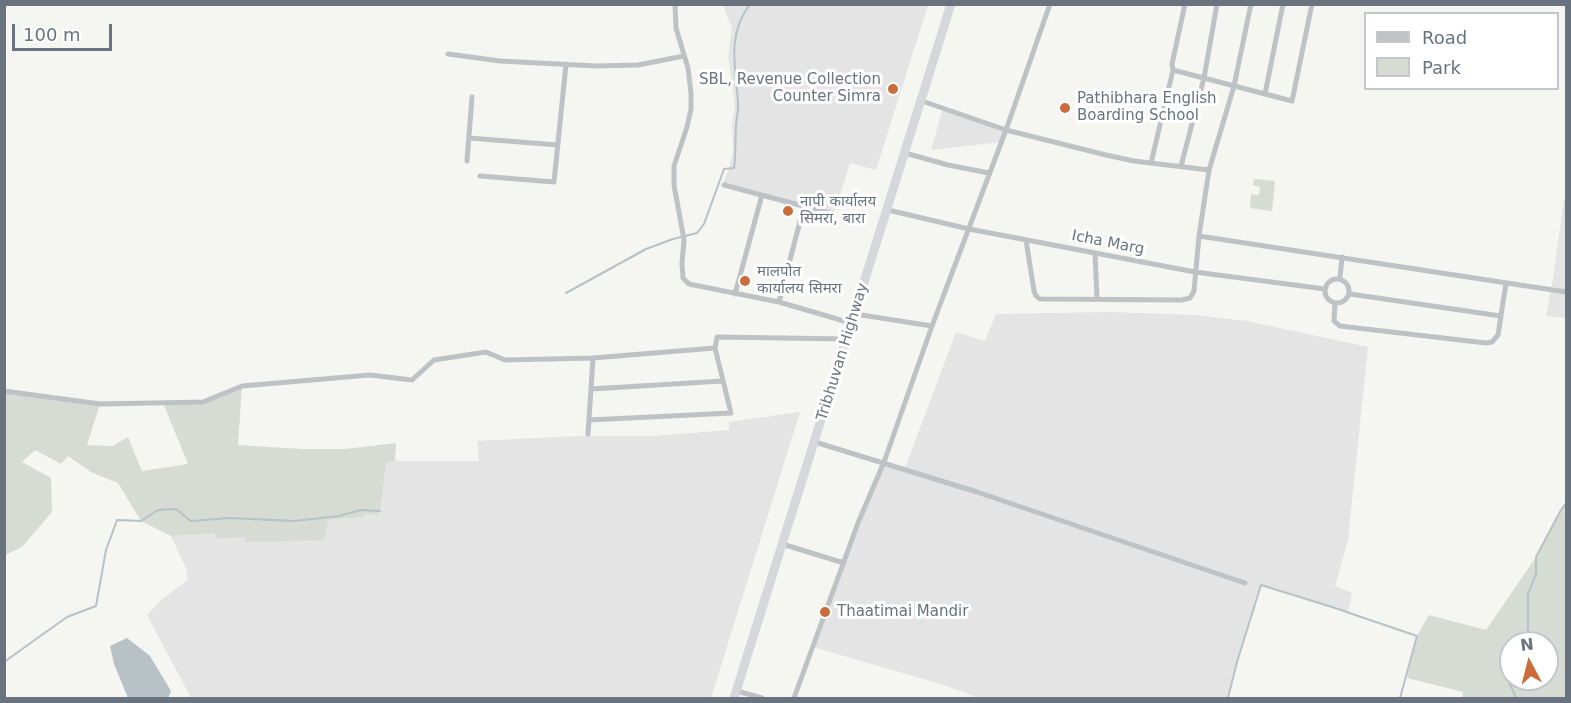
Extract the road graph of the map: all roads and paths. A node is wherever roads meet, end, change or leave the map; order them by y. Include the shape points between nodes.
1 (675, 4) edge
2 (951, 4) edge
3 (1050, 4) edge
4 (1185, 4) edge
5 (1217, 4) edge
6 (1251, 4) edge
7 (1283, 4) edge
8 (1312, 4) edge
9 (448, 54) dead end
10 (684, 56) junction
11 (566, 64) junction
12 (1173, 70) junction
13 (1203, 78) junction
14 (1234, 86) junction
15 (1265, 94) junction
16 (472, 97) dead end
17 (922, 101) junction
18 (1006, 130) junction
19 (469, 138) junction
20 (558, 146) junction
21 (905, 153) junction
22 (466, 161) dead end
23 (1151, 163) junction
24 (1181, 166) junction
25 (1209, 170) junction
26 (989, 173) junction
27 (480, 176) dead end
28 (724, 185) dead end
29 (762, 195) junction
30 (804, 206) junction
31 (888, 210) junction
32 (829, 213) dead end
33 (969, 229) junction
34 (1199, 236) junction
35 (1026, 240) junction
36 (1095, 253) junction
37 (1342, 257) junction
38 (1196, 272) junction
39 (1340, 278) junction
40 (1506, 283) junction
41 (1325, 289) junction
42 (1566, 292) edge
43 (735, 294) junction
44 (1350, 294) junction
45 (1097, 299) junction
46 (779, 302) junction
47 (1335, 303) junction
48 (1501, 316) junction
49 (853, 318) junction
50 (932, 326) junction
51 (847, 339) junction
52 (715, 348) junction
53 (593, 358) junction
54 (722, 381) junction
55 (591, 390) junction
56 (4, 391) edge
57 (589, 420) junction
58 (588, 434) dead end
59 (815, 442) junction
60 (884, 462) junction
61 (782, 544) junction
62 (844, 563) junction
63 (1245, 583) dead end
64 (736, 695) edge
65 (762, 699) edge
66 (794, 699) edge

1 - 10 street via 676,28
2 - 17 highway, Tribhuvan Highway
3 - 18 street
4 - 12 street
5 - 13 street
6 - 14 street
7 - 15 street
8 - 15 street via 1292,101
9 - 11 street
10 - 11 street via 638,65
10 - 43 street via 691,109 674,166 684,240 683,278 689,284
11 - 20 street
12 - 13 street
12 - 23 street
13 - 14 street
13 - 24 street
14 - 15 street
14 - 25 street
16 - 19 street
17 - 18 street
17 - 21 highway, Tribhuvan Highway
18 - 23 street
18 - 26 street
19 - 20 street
19 - 22 street
20 - 27 street via 554,182
21 - 26 street
21 - 31 highway, Tribhuvan Highway
23 - 24 street
24 - 25 street
25 - 34 street
26 - 33 street
28 - 29 street
29 - 30 street
29 - 43 street
30 - 32 street
30 - 46 street
31 - 33 street, Icha Marg
31 - 49 highway, Tribhuvan Highway
33 - 35 street, Icha Marg
33 - 50 street
34 - 37 street
34 - 38 street
35 - 36 street, Icha Marg
35 - 45 street via 1036,296
36 - 38 street, Icha Marg
36 - 45 street
37 - 39 street
37 - 40 street
38 - 41 street, Icha Marg
38 - 45 street via 1194,291 1186,300
39 - 41 street via 1328,282
39 - 44 street via 1347,282
40 - 42 street
40 - 48 street
41 - 47 street via 1327,298
43 - 46 street
44 - 47 street
44 - 48 street
46 - 49 street
47 - 48 street via 1334,321 1340,326 1486,343 1498,335
49 - 50 street
49 - 51 highway, Tribhuvan Highway
50 - 60 street
51 - 52 street via 717,337
51 - 59 highway, Tribhuvan Highway
52 - 53 street
52 - 54 street
53 - 55 street
53 - 56 street via 506,360 486,352 434,360 412,380 370,375 242,386 203,402 100,404
54 - 55 street
54 - 57 street via 731,412
55 - 57 street
57 - 58 street
59 - 60 street
59 - 61 highway, Tribhuvan Highway
60 - 62 street
60 - 63 street
61 - 62 street
61 - 64 highway, Tribhuvan Highway
62 - 66 street
64 - 65 street

